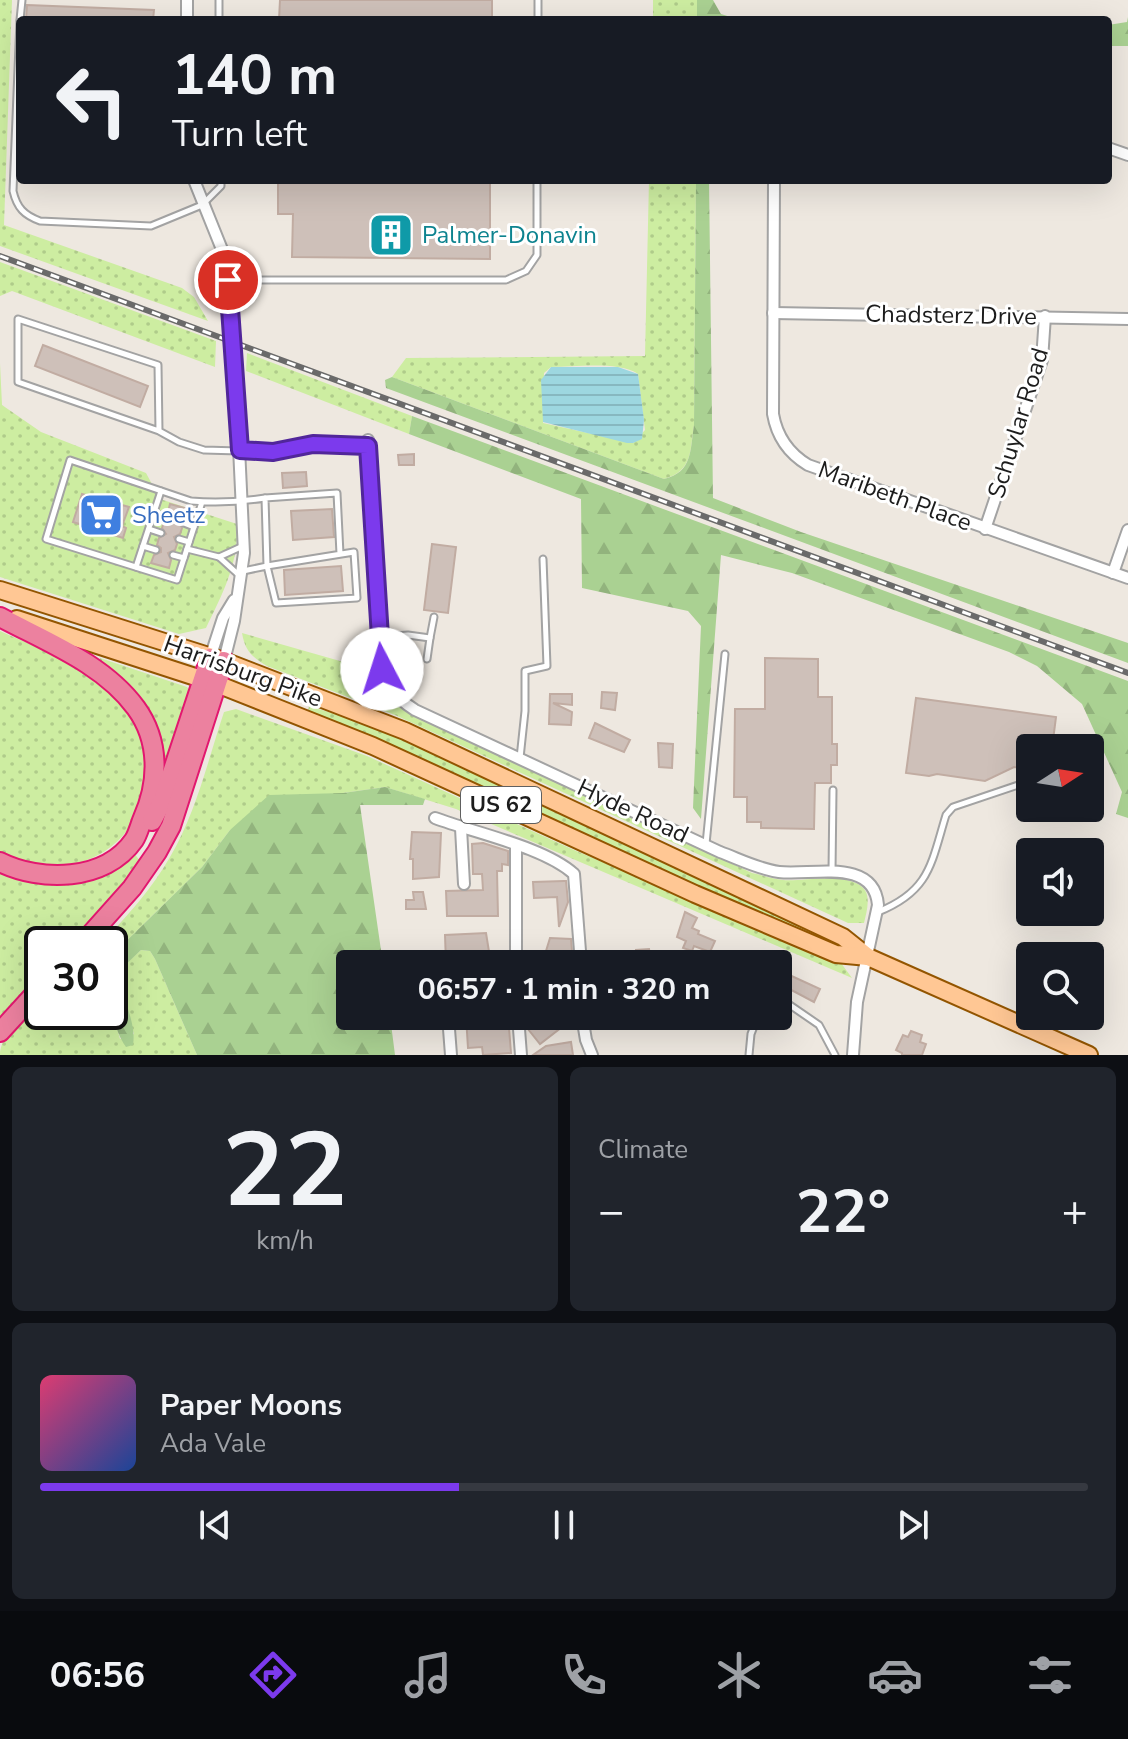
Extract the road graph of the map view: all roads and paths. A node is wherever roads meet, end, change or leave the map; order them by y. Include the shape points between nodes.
1 (16, 118) edge
2 (195, 184) edge
3 (221, 184) edge
4 (537, 184) edge
5 (774, 184) edge
6 (202, 205) junction
7 (228, 280) junction
8 (773, 313) junction
9 (1045, 316) junction
10 (1128, 319) edge
11 (159, 431) junction
12 (368, 443) joint
13 (240, 450) junction
14 (161, 491) junction
15 (265, 498) junction
16 (202, 502) junction
17 (243, 502) junction
18 (154, 513) junction
19 (166, 517) dead end
20 (184, 523) dead end
21 (194, 527) junction
22 (149, 529) junction
23 (985, 529) junction
24 (1128, 530) edge
25 (161, 533) dead end
26 (179, 539) dead end
27 (189, 542) junction
28 (244, 545) junction
29 (143, 546) junction
30 (187, 549) junction
31 (156, 550) dead end
32 (340, 554) junction
33 (173, 555) dead end
34 (219, 557) junction
35 (184, 558) junction
36 (543, 559) dead end
37 (267, 566) junction
38 (136, 567) junction
39 (1113, 573) junction
40 (242, 574) junction
41 (1128, 578) edge
42 (0, 590) edge
43 (0, 616) edge
44 (434, 617) dead end
45 (379, 637) junction
46 (430, 638) junction
47 (725, 654) dead end
48 (217, 659) junction
49 (427, 659) dead end
50 (210, 683) junction
51 (520, 759) junction
52 (1016, 786) edge
53 (833, 790) dead end
54 (435, 818) dead end
55 (461, 828) junction
56 (134, 840) junction
57 (516, 845) junction
58 (706, 845) junction
59 (0, 862) edge
60 (832, 872) junction
61 (464, 884) dead end
62 (877, 912) junction
63 (98, 926) edge
64 (516, 950) edge
65 (580, 950) edge
66 (868, 957) junction
67 (24, 1006) edge
68 (792, 1006) edge
69 (449, 1030) edge
70 (519, 1030) edge
71 (584, 1030) edge
72 (753, 1030) edge
73 (0, 1032) edge
74 (451, 1055) edge
75 (521, 1055) edge
76 (592, 1055) edge
77 (749, 1055) edge
78 (835, 1055) edge
79 (853, 1055) edge
80 (1089, 1055) edge

1 - 6 lane via 13,191 26,216 151,226
2 - 6 street
3 - 6 lane
4 - 7 lane via 537,255 526,271 506,280
5 - 8 street, Maribeth Place
6 - 7 street via 223,252
7 - 13 street
8 - 9 street, Chadsterz Drive
8 - 23 street, Maribeth Place via 773,414 788,449 808,465
9 - 10 street, Chadsterz Drive
9 - 23 street, Schuylar Road via 1042,360
11 - 11 lane via 158,365 18,319 18,382
11 - 13 lane via 204,450
12 - 13 lane
12 - 45 street, Hyde Road
13 - 17 street
14 - 16 lane
14 - 18 lane
14 - 38 lane via 70,460 46,539
15 - 17 lane
15 - 32 lane via 337,493
15 - 37 lane
16 - 17 lane
16 - 21 lane
17 - 28 street
18 - 19 lane
18 - 22 lane
20 - 21 lane
21 - 27 lane
22 - 25 lane
22 - 29 lane
23 - 39 street, Maribeth Place
24 - 39 street
26 - 27 lane
27 - 30 lane
28 - 34 lane
28 - 40 street
29 - 31 lane
29 - 38 lane
30 - 34 lane
30 - 35 lane
32 - 37 lane
32 - 37 lane via 354,552 357,598 276,603
33 - 35 lane
34 - 40 lane
35 - 38 lane via 177,580
36 - 51 lane via 547,666 525,671
37 - 40 lane
39 - 41 street, Maribeth Place
40 - 48 street via 223,618
42 - 48 main road, Harrisburg Pike / US 62
43 - 50 main road, Harrisburg Pike / US 62
43 - 56 highway via 95,670 137,709 152,742 156,769
44 - 46 lane
45 - 46 lane
45 - 51 street, Hyde Road via 384,676 397,698
46 - 49 lane
47 - 58 lane
48 - 50 highway
48 - 66 main road, Harrisburg Pike / US 62 via 405,731 843,937
50 - 56 highway via 163,800
50 - 63 highway via 180,800 157,852
50 - 66 main road, Harrisburg Pike / US 62 via 373,746 836,954
51 - 58 street, Hyde Road
52 - 62 lane via 953,807 924,880 905,899
53 - 60 lane
54 - 55 street
55 - 57 street
55 - 61 street
56 - 59 highway via 107,863 61,876 16,870
57 - 64 street
57 - 65 street via 574,874
58 - 60 street, Hyde Road via 767,870
60 - 62 street, Hyde Road via 866,880 878,898
62 - 66 street
66 - 79 street via 857,1002
66 - 80 main road, Harrisburg Pike / US 62
67 - 73 highway
68 - 78 lane via 819,1025
69 - 74 street
70 - 75 street
71 - 76 street
72 - 77 lane

